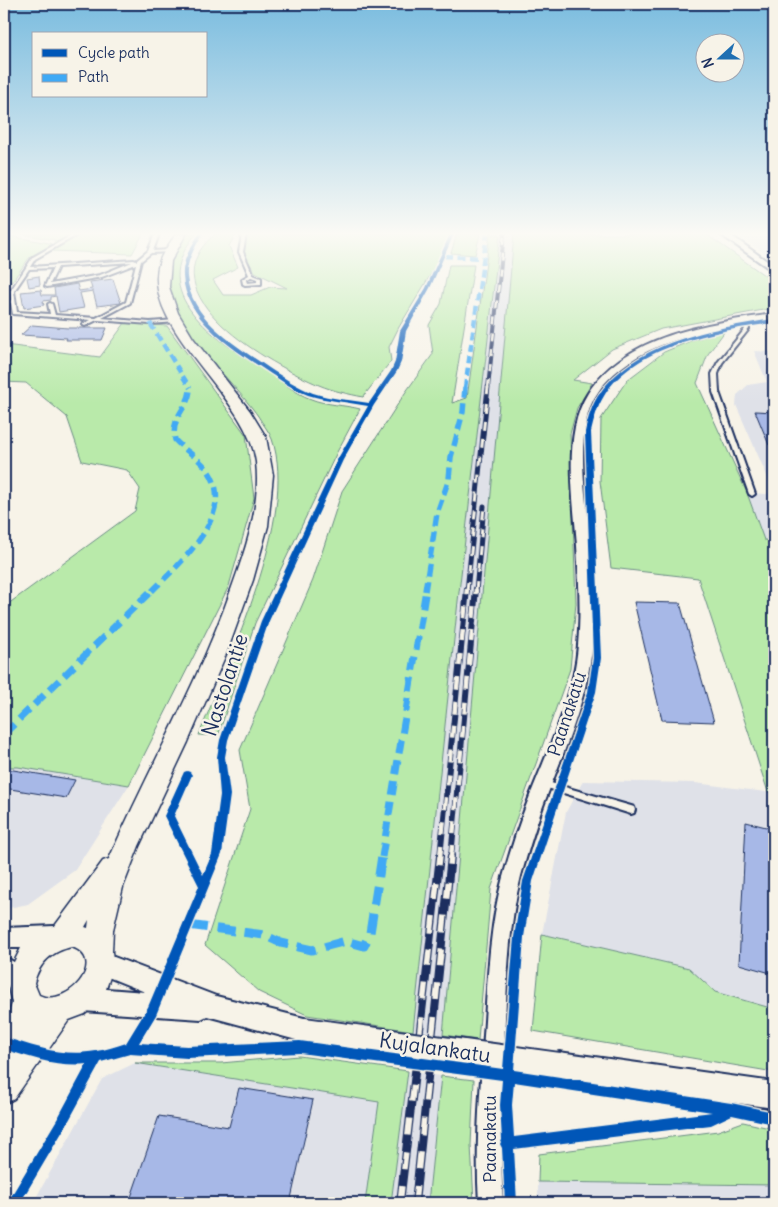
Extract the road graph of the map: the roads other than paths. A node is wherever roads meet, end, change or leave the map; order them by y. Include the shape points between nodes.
1 (131, 290) edge
2 (163, 290) edge
3 (4, 291) edge
4 (12, 291) joint
5 (14, 301) junction
6 (4, 303) edge
7 (50, 304) dead end
8 (53, 316) junction
9 (774, 317) edge
10 (95, 319) junction
11 (175, 321) junction
12 (745, 321) junction
13 (85, 325) dead end
14 (752, 494) dead end
15 (543, 784) junction
16 (631, 810) dead end
17 (124, 851) junction
18 (60, 936) junction
19 (4, 938) edge
20 (100, 958) junction
21 (16, 984) edge
22 (71, 1005) junction
23 (216, 1008) junction
24 (4, 1083) edge
25 (4, 1089) edge
26 (774, 1095) edge
27 (491, 1203) edge

1 - 10 lane via 128,303
2 - 11 main road, Nastolantie
3 - 4 lane
4 - 5 lane
5 - 6 lane
5 - 8 lane via 16,313
7 - 8 lane
8 - 10 lane
9 - 12 street, Paanakatu
10 - 11 lane via 150,323
10 - 13 lane
11 - 17 main road, Nastolantie via 257,436 263,455 264,501 247,572 219,648 187,723
12 - 14 lane via 747,328 715,374 716,392
12 - 15 street, Paanakatu via 683,334 644,350 609,375 587,404 579,436 585,648 572,709
15 - 16 lane
15 - 27 street, Paanakatu via 524,835 507,897 498,963 488,1103
17 - 18 main road, Nastolantie
17 - 20 main road, Nastolantie via 99,932
18 - 19 street
18 - 20 main road via 81,937 95,946
18 - 21 main road via 35,950 27,959
20 - 22 main road via 96,982
20 - 23 street, Kujalankatu
21 - 22 main road via 37,1010
21 - 24 main road
22 - 23 street, Kujalankatu
22 - 25 main road
23 - 26 street, Kujalankatu, bridge via 304,1030

